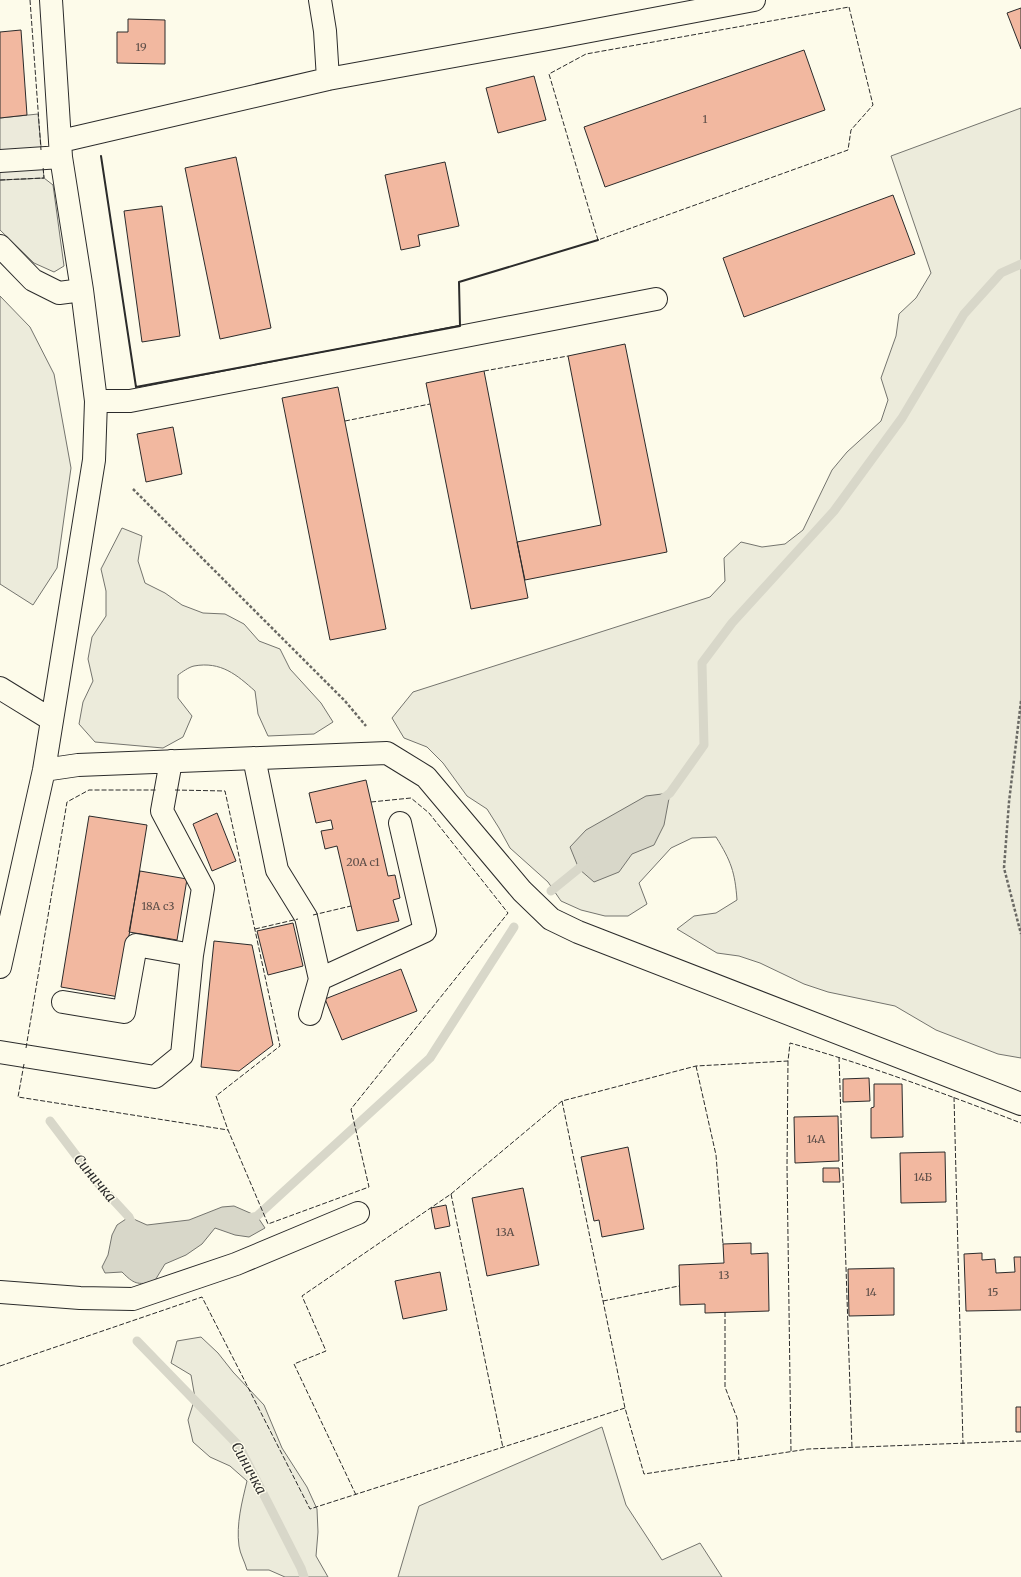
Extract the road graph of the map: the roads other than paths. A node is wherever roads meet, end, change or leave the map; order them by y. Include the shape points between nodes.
1 (51, 0) edge
2 (320, 0) edge
3 (754, 0) edge
4 (328, 79) junction
5 (61, 149) junction
6 (0, 161) edge
7 (0, 246) edge
8 (82, 290) junction
9 (656, 299) dead end
10 (96, 401) junction
11 (0, 688) edge
12 (52, 720) junction
13 (254, 758) junction
14 (170, 761) junction
15 (44, 770) junction
16 (400, 823) dead end
17 (192, 955) junction
18 (0, 967) edge
19 (320, 979) junction
20 (62, 1002) dead end
21 (310, 1014) dead end
22 (0, 1052) edge
23 (1021, 1104) edge
24 (358, 1213) dead end
25 (0, 1292) edge

1 - 5 street
2 - 4 street
3 - 4 street
4 - 5 street
5 - 6 street
5 - 8 street
7 - 8 street via 33,280 59,293
8 - 10 street
9 - 10 street via 130,401
10 - 12 street via 94,460
11 - 12 street
12 - 15 street
13 - 14 street
13 - 19 street via 277,870 306,917
13 - 23 street via 387,753 426,777 522,891 551,919 578,932
14 - 15 street via 78,765
14 - 17 street via 162,811 203,888
15 - 18 street
16 - 19 street via 424,931
17 - 20 street via 136,945 124,1012
17 - 22 street via 182,1055 155,1077
19 - 21 street
24 - 25 street via 236,1264 133,1300

